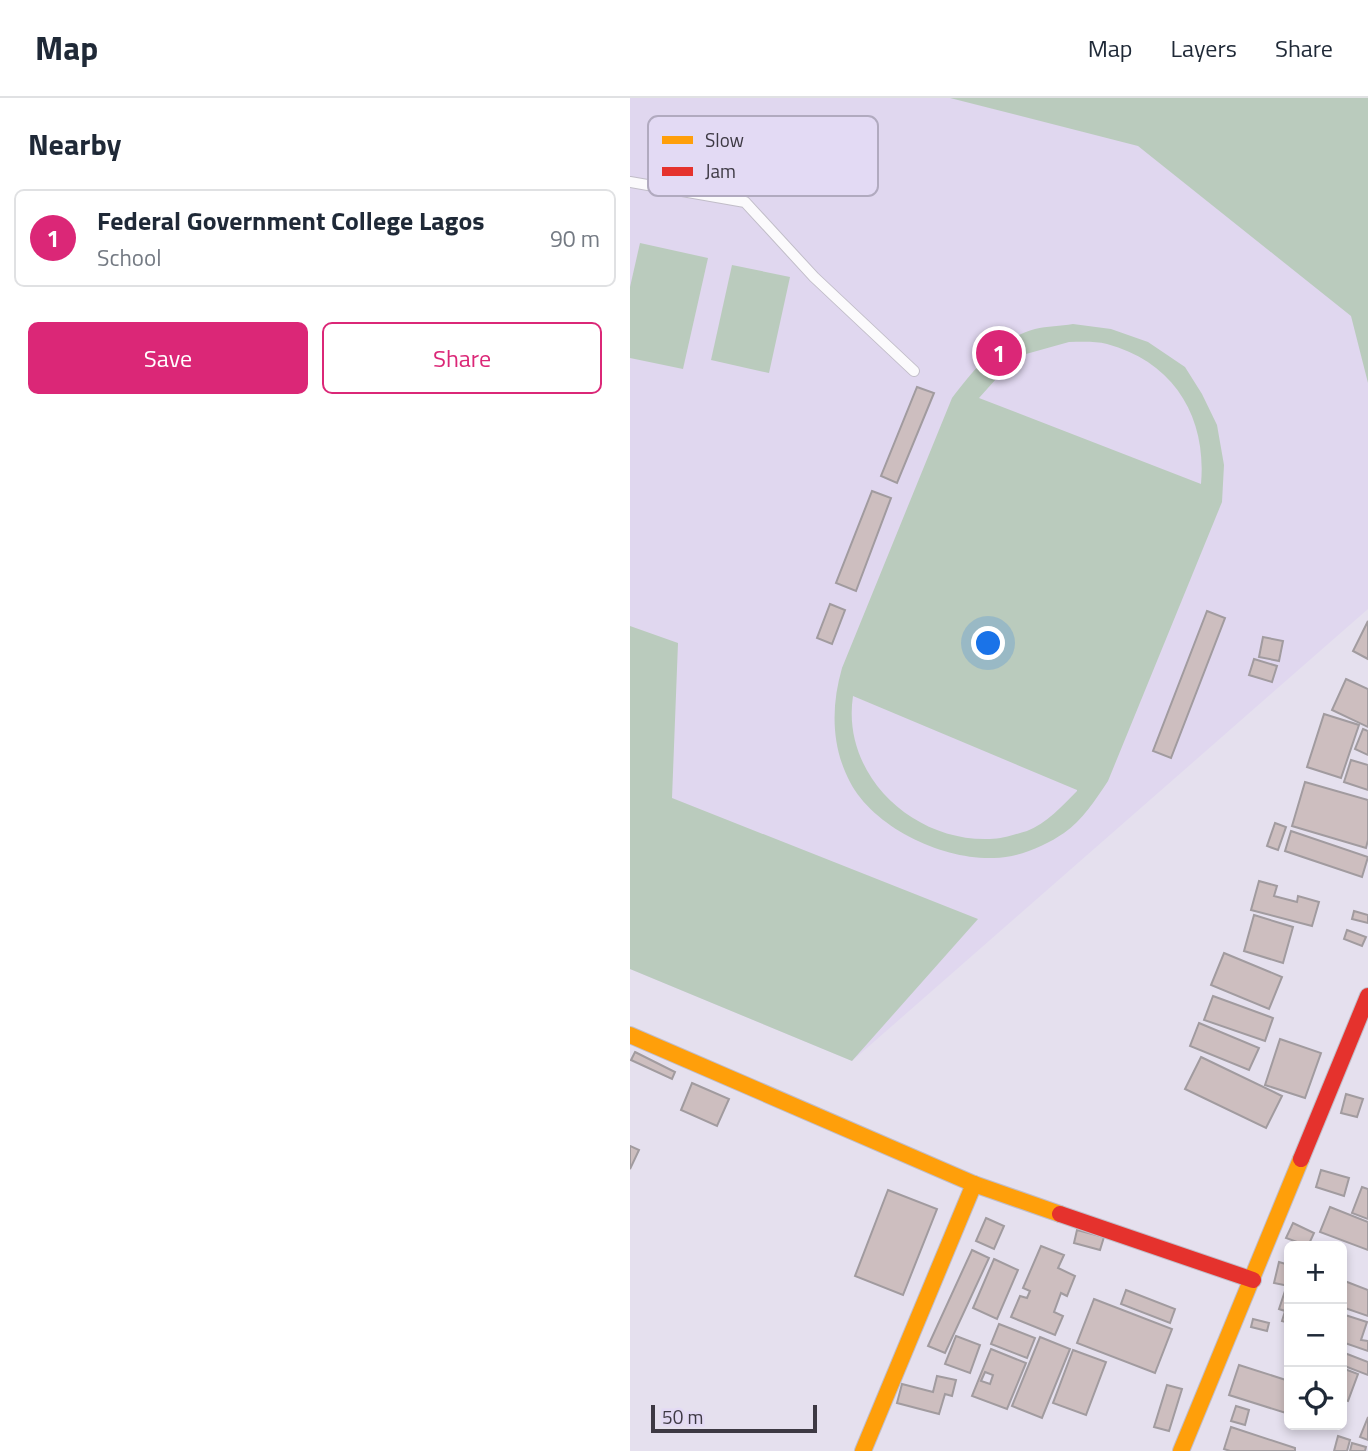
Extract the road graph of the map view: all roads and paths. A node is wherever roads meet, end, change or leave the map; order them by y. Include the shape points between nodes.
1 (630, 182) edge
2 (648, 185) edge
3 (710, 196) edge
4 (914, 371) dead end
5 (1368, 996) edge
6 (630, 1035) edge
7 (974, 1184) junction
8 (1253, 1280) junction
9 (863, 1451) edge
10 (1181, 1451) edge

1 - 2 lane
3 - 4 lane via 745,202 814,277
5 - 8 street
6 - 7 street
7 - 8 street
7 - 9 street
8 - 10 street

